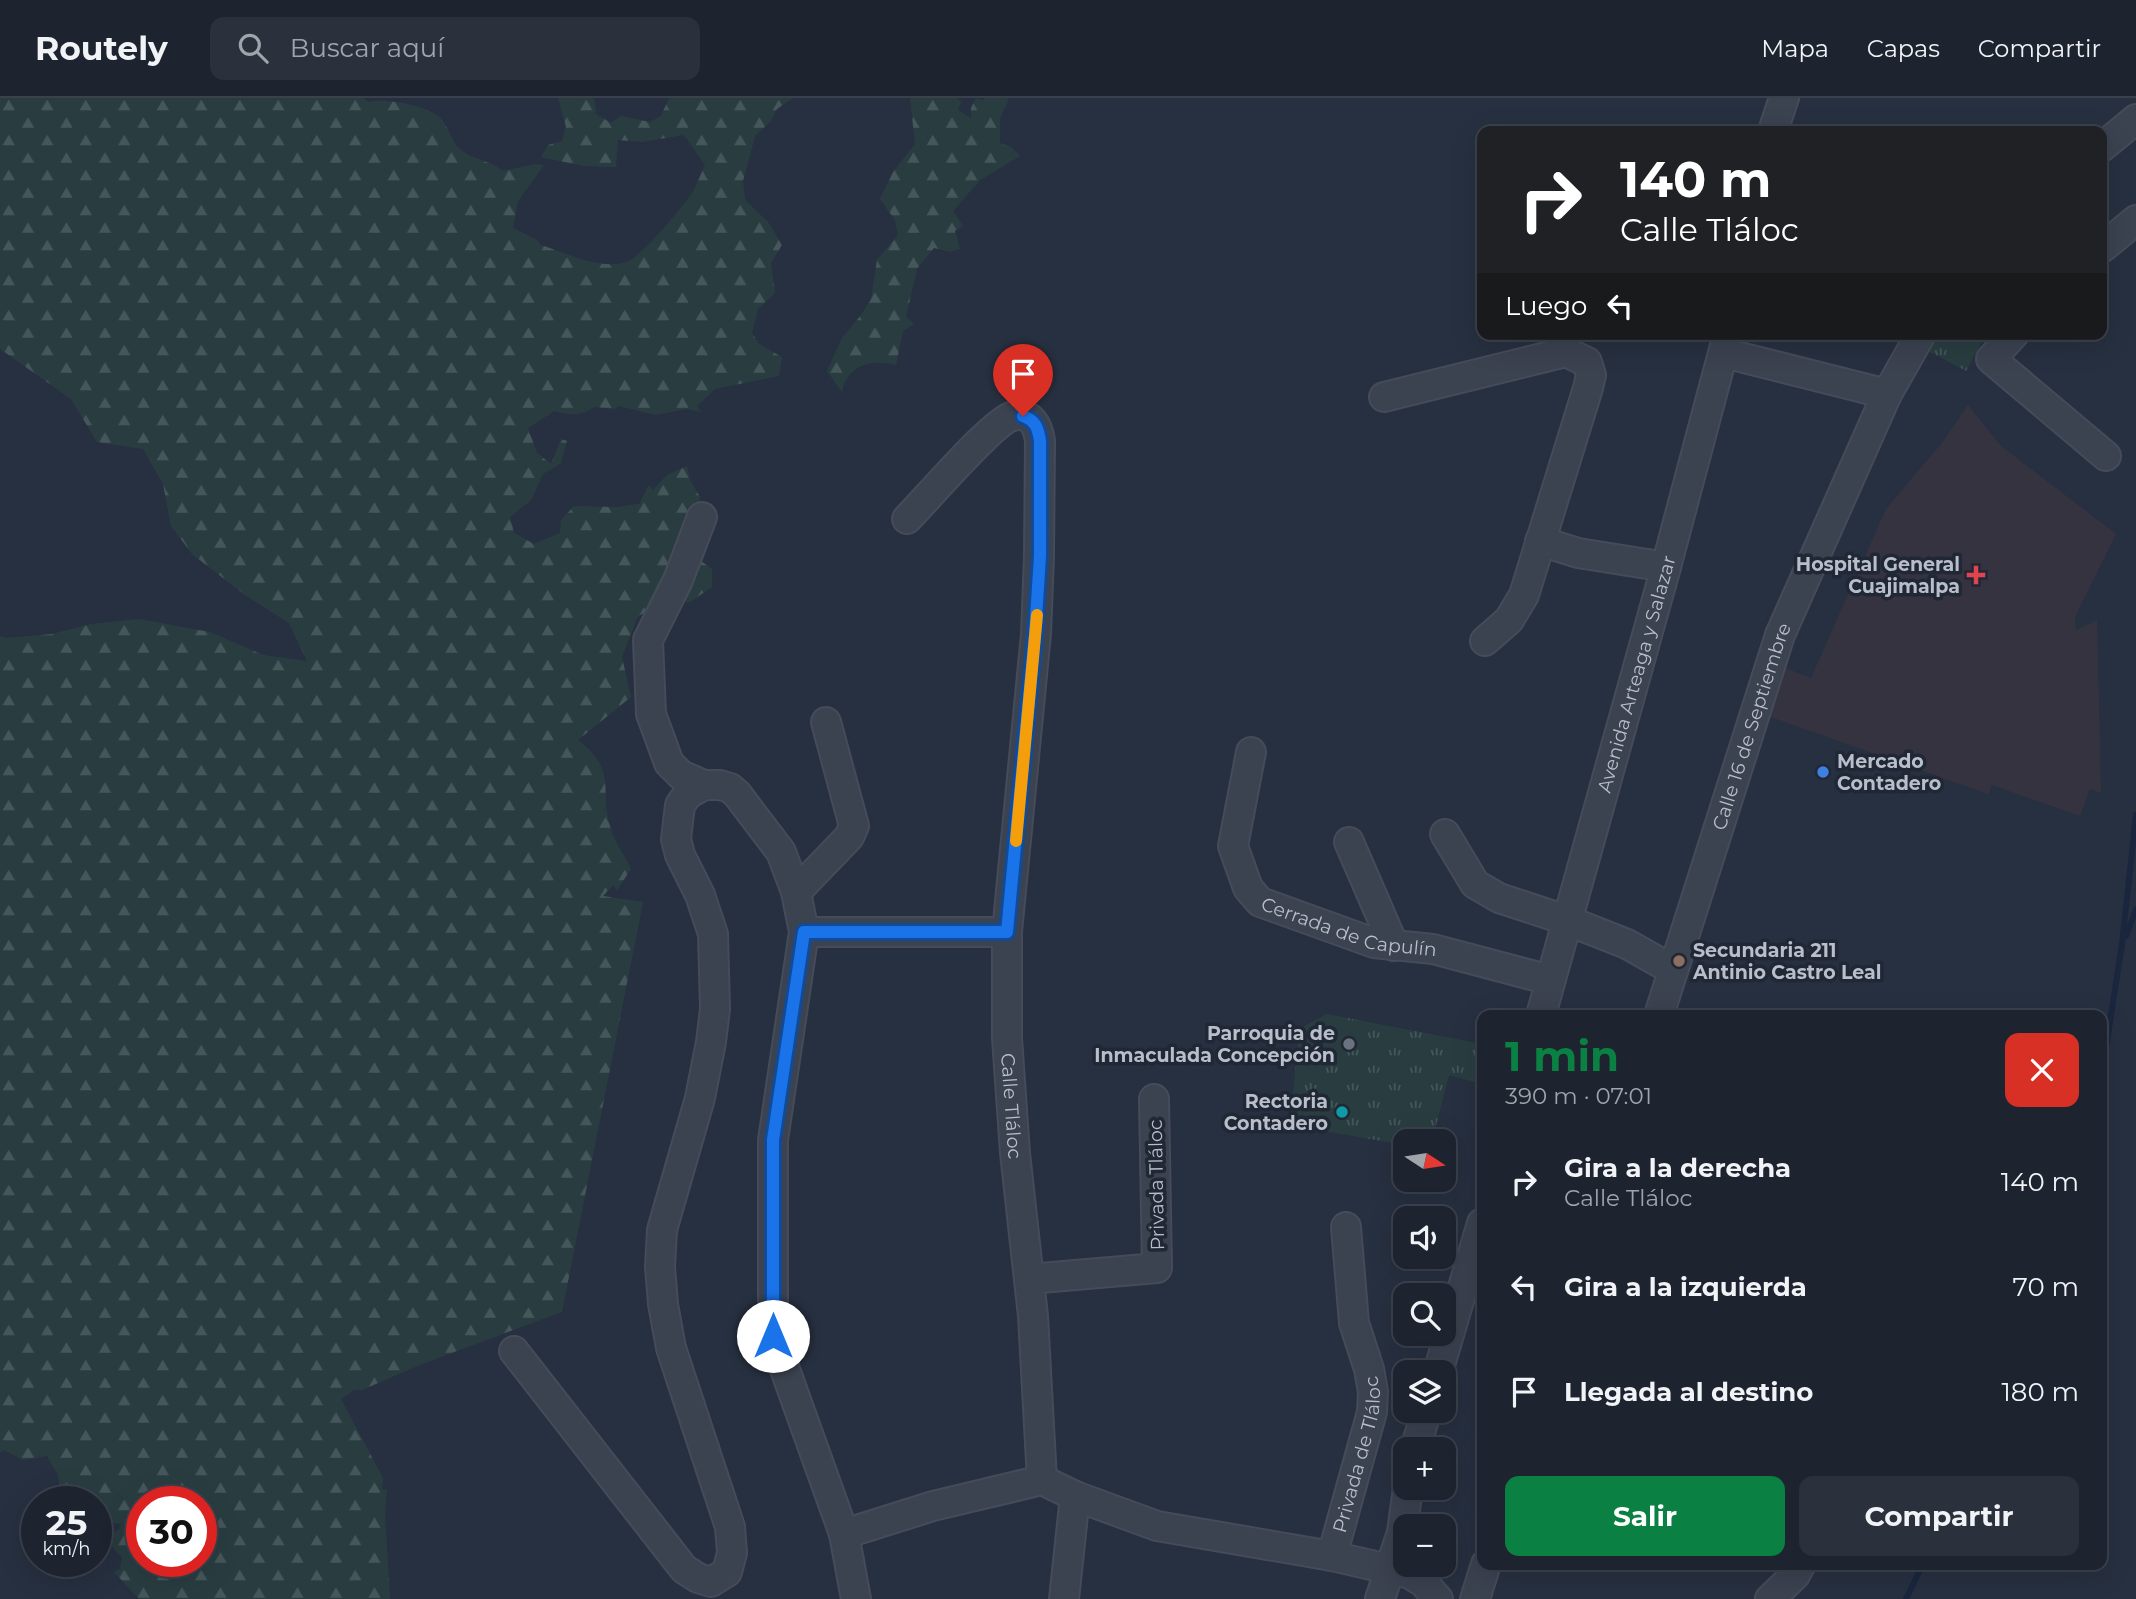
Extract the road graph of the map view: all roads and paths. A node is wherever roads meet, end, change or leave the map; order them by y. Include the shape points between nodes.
1 (1784, 98) edge
2 (2136, 119) edge
3 (1775, 126) edge
4 (2107, 143) edge
5 (2133, 228) edge
6 (2107, 245) edge
7 (1917, 340) edge
8 (2009, 340) edge
9 (1726, 344) edge
10 (1887, 394) junction
11 (1384, 397) dead end
12 (2106, 456) dead end
13 (702, 517) dead end
14 (907, 519) dead end
15 (1541, 541) junction
16 (1666, 567) junction
17 (1485, 641) dead end
18 (826, 722) dead end
19 (1251, 752) dead end
20 (704, 785) junction
21 (1445, 834) dead end
22 (1349, 842) dead end
23 (796, 892) junction
24 (1566, 920) junction
25 (804, 932) junction
26 (1007, 932) junction
27 (1394, 946) junction
28 (1673, 970) junction
29 (1550, 980) junction
30 (1542, 1010) edge
31 (1661, 1010) edge
32 (1154, 1099) dead end
33 (1346, 1227) dead end
34 (1477, 1240) edge
35 (1028, 1279) junction
36 (514, 1351) dead end
37 (1442, 1360) edge
38 (1042, 1480) junction
39 (1075, 1496) junction
40 (1406, 1500) edge
41 (844, 1534) junction
42 (1332, 1556) junction
43 (1390, 1569) junction
44 (1484, 1570) edge
45 (1798, 1570) edge
46 (856, 1599) edge
47 (1064, 1599) edge
48 (1380, 1599) edge
49 (1438, 1599) edge
50 (1475, 1599) edge
51 (1770, 1599) edge

1 - 3 street
2 - 4 street
5 - 6 street
7 - 10 street, Calle 16 de Septiembre
8 - 12 street via 1992,359
9 - 10 street
9 - 16 street, Avenida Arteaga y Salazar
10 - 28 street, Calle 16 de Septiembre via 1780,635
11 - 15 street via 1566,352 1587,362 1588,388
13 - 20 street via 648,640 651,714 669,763 681,775
14 - 26 street, Calle Tláloc via 1006,419 1014,415 1032,419 1040,441 1040,556
15 - 16 street via 1577,553
15 - 17 street via 1524,595 1509,620
16 - 24 street, Avenida Arteaga y Salazar
18 - 23 street via 854,826 849,837
19 - 27 street, Cerrada de Capulín via 1233,846 1248,888 1260,902
20 - 23 street via 730,788 750,809 781,852
20 - 36 street via 688,794 680,806 676,839 713,934 715,1009 700,1098 662,1230 660,1266 671,1348 730,1527 732,1553 727,1572 711,1582 684,1569
21 - 24 street via 1475,884 1499,898
22 - 27 street
23 - 25 street
24 - 28 street via 1627,944
24 - 29 street, Avenida Arteaga y Salazar
25 - 26 street
25 - 41 street via 773,1140 773,1336
26 - 35 street, Calle Tláloc via 1007,1038
27 - 29 street, Cerrada de Capulín via 1433,948
28 - 31 street, Calle 16 de Septiembre
29 - 30 street, Avenida Arteaga y Salazar
32 - 35 street, Privada Tláloc via 1157,1268
33 - 42 street, Privada de Tláloc via 1354,1323 1373,1392 1372,1412
34 - 37 street
35 - 38 street, Calle Tláloc
38 - 39 street
38 - 41 street via 933,1506
39 - 42 street via 1157,1527
39 - 47 street
40 - 43 street
41 - 46 street
42 - 43 street
43 - 48 street
43 - 49 street via 1416,1578
44 - 50 street
45 - 51 street

